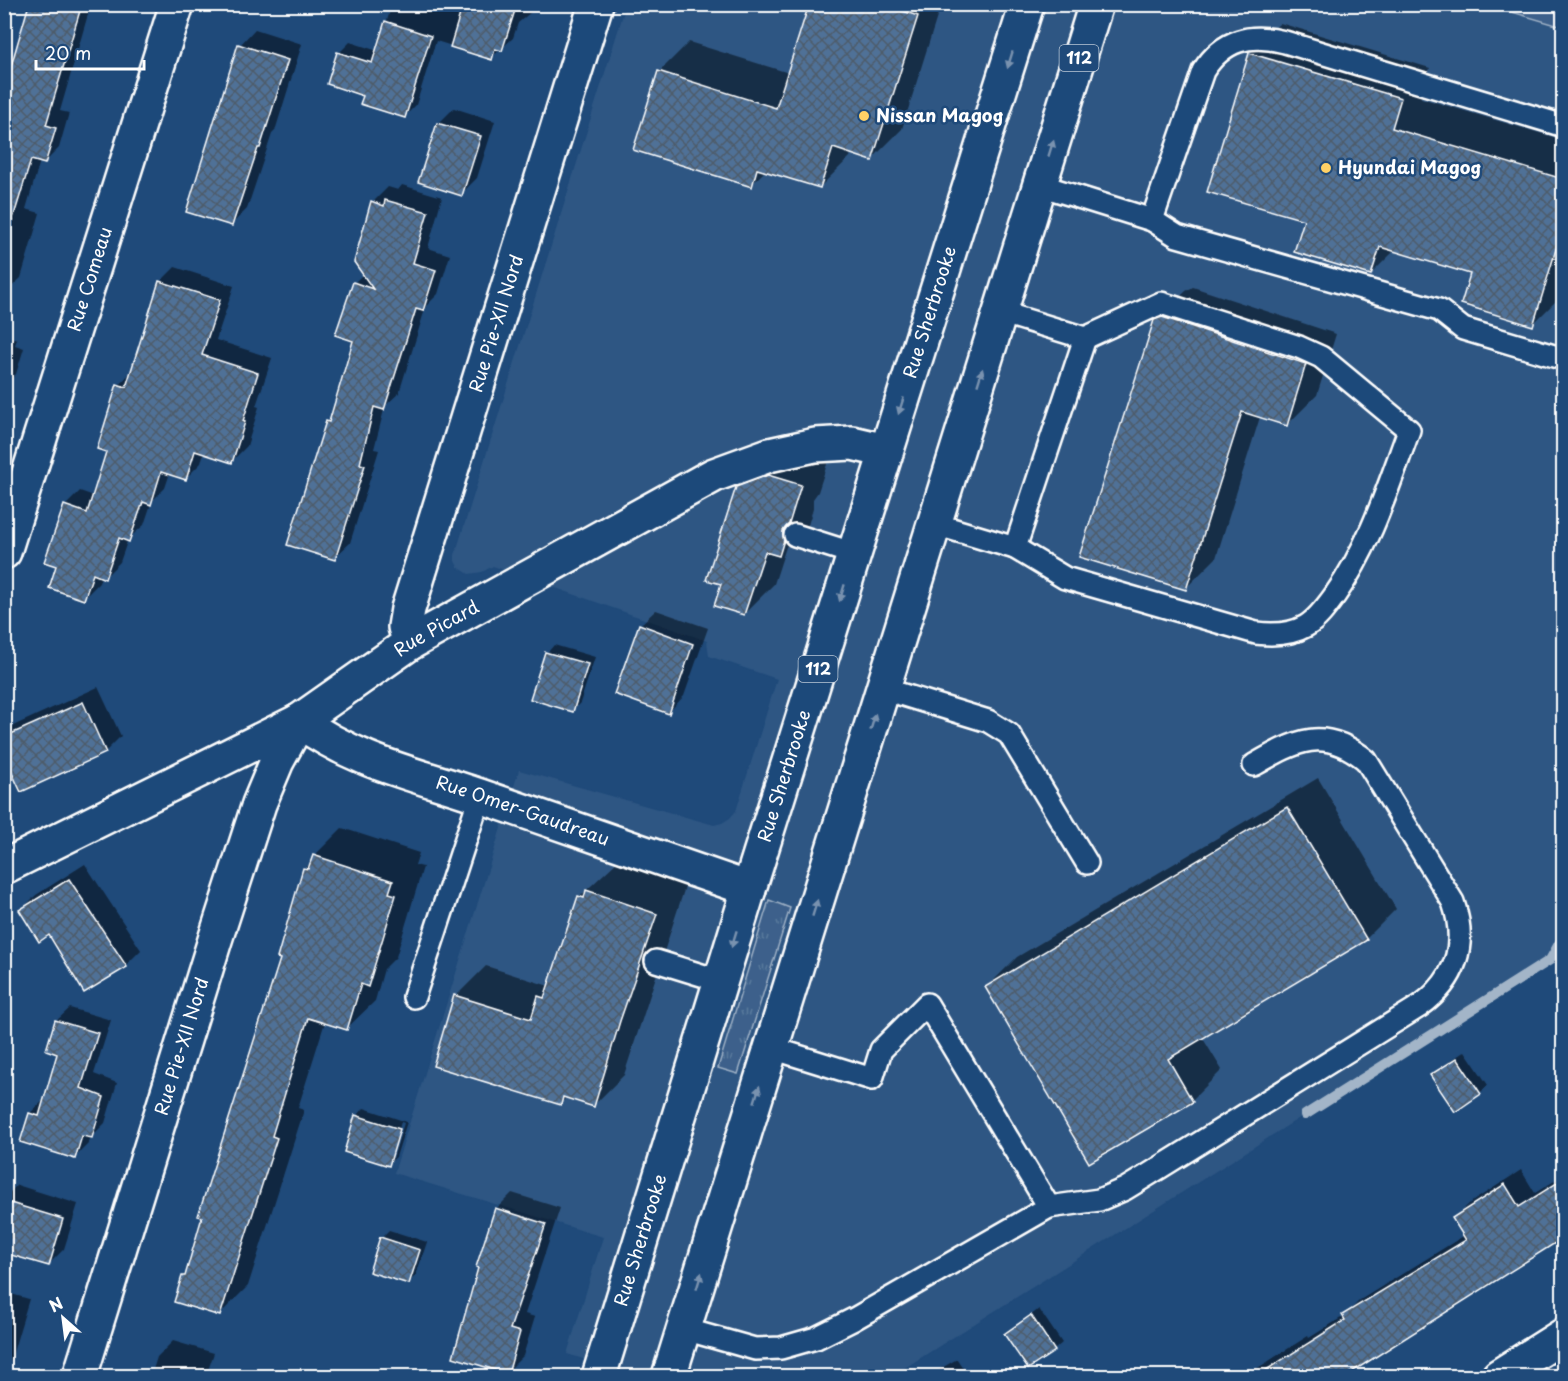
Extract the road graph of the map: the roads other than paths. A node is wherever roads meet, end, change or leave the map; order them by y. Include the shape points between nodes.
1 (177, 4) edge
2 (596, 4) edge
3 (1028, 4) edge
4 (1096, 4) edge
5 (1563, 126) edge
6 (1040, 185) junction
7 (1152, 220) junction
8 (1000, 312) junction
9 (1085, 338) junction
10 (1563, 359) edge
11 (886, 451) junction
12 (935, 524) junction
13 (795, 535) dead end
14 (1015, 548) junction
15 (4, 552) edge
16 (855, 554) junction
17 (410, 643) junction
18 (884, 689) junction
19 (299, 721) junction
20 (1254, 765) dead end
21 (480, 796) junction
22 (1087, 863) dead end
23 (4, 867) edge
24 (749, 889) junction
25 (656, 961) dead end
26 (721, 981) junction
27 (414, 997) dead end
28 (772, 1048) junction
29 (1049, 1208) junction
30 (684, 1329) junction
31 (1563, 1335) edge
32 (80, 1377) edge
33 (599, 1377) edge
34 (669, 1377) edge
35 (1499, 1377) edge

1 - 15 street, Rue Comeau
2 - 17 street, Rue Pie-XII Nord via 408,609 405,627
3 -> 11 street, Rue Sherbrooke / 112
6 -> 4 street, 112
5 - 7 lane via 1269,37 1246,38 1226,46 1203,71
6 - 7 lane
6 - 8 street, 112
7 - 10 lane via 1177,236 1439,310 1463,329
8 - 9 lane
12 -> 8 street, 112
9 - 14 lane
9 - 14 lane via 1161,303 1321,357 1408,430 1374,524 1348,574 1317,616 1290,632 1256,633 1065,578
11 - 16 street, Rue Sherbrooke / 112
11 - 17 street, Rue Picard via 834,443 769,455 731,467
12 - 14 lane
12 - 18 street, 112
13 - 16 lane
16 -> 24 street, Rue Sherbrooke / 112
17 - 19 street, Rue Picard
18 - 22 lane via 988,721 1010,734
28 -> 18 street, 112
19 - 21 street, Rue Omer-Gaudreau via 323,738 373,762
19 - 23 street, Rue Picard
19 - 32 street, Rue Pie-XII Nord via 260,804
20 - 29 lane via 1292,744 1313,740 1342,745 1366,760 1454,902 1460,941 1454,966 1440,989 1420,1006 1125,1189 1099,1200
21 - 24 street, Rue Omer-Gaudreau
21 - 27 lane
24 -> 26 street, Rue Sherbrooke / 112
25 - 26 lane
26 - 33 street, Rue Sherbrooke / 112
28 - 29 lane via 872,1079 881,1050 927,1004
30 -> 28 street, 112
29 - 30 lane via 816,1338 781,1348 755,1349
30 - 34 street, 112
31 - 35 street

